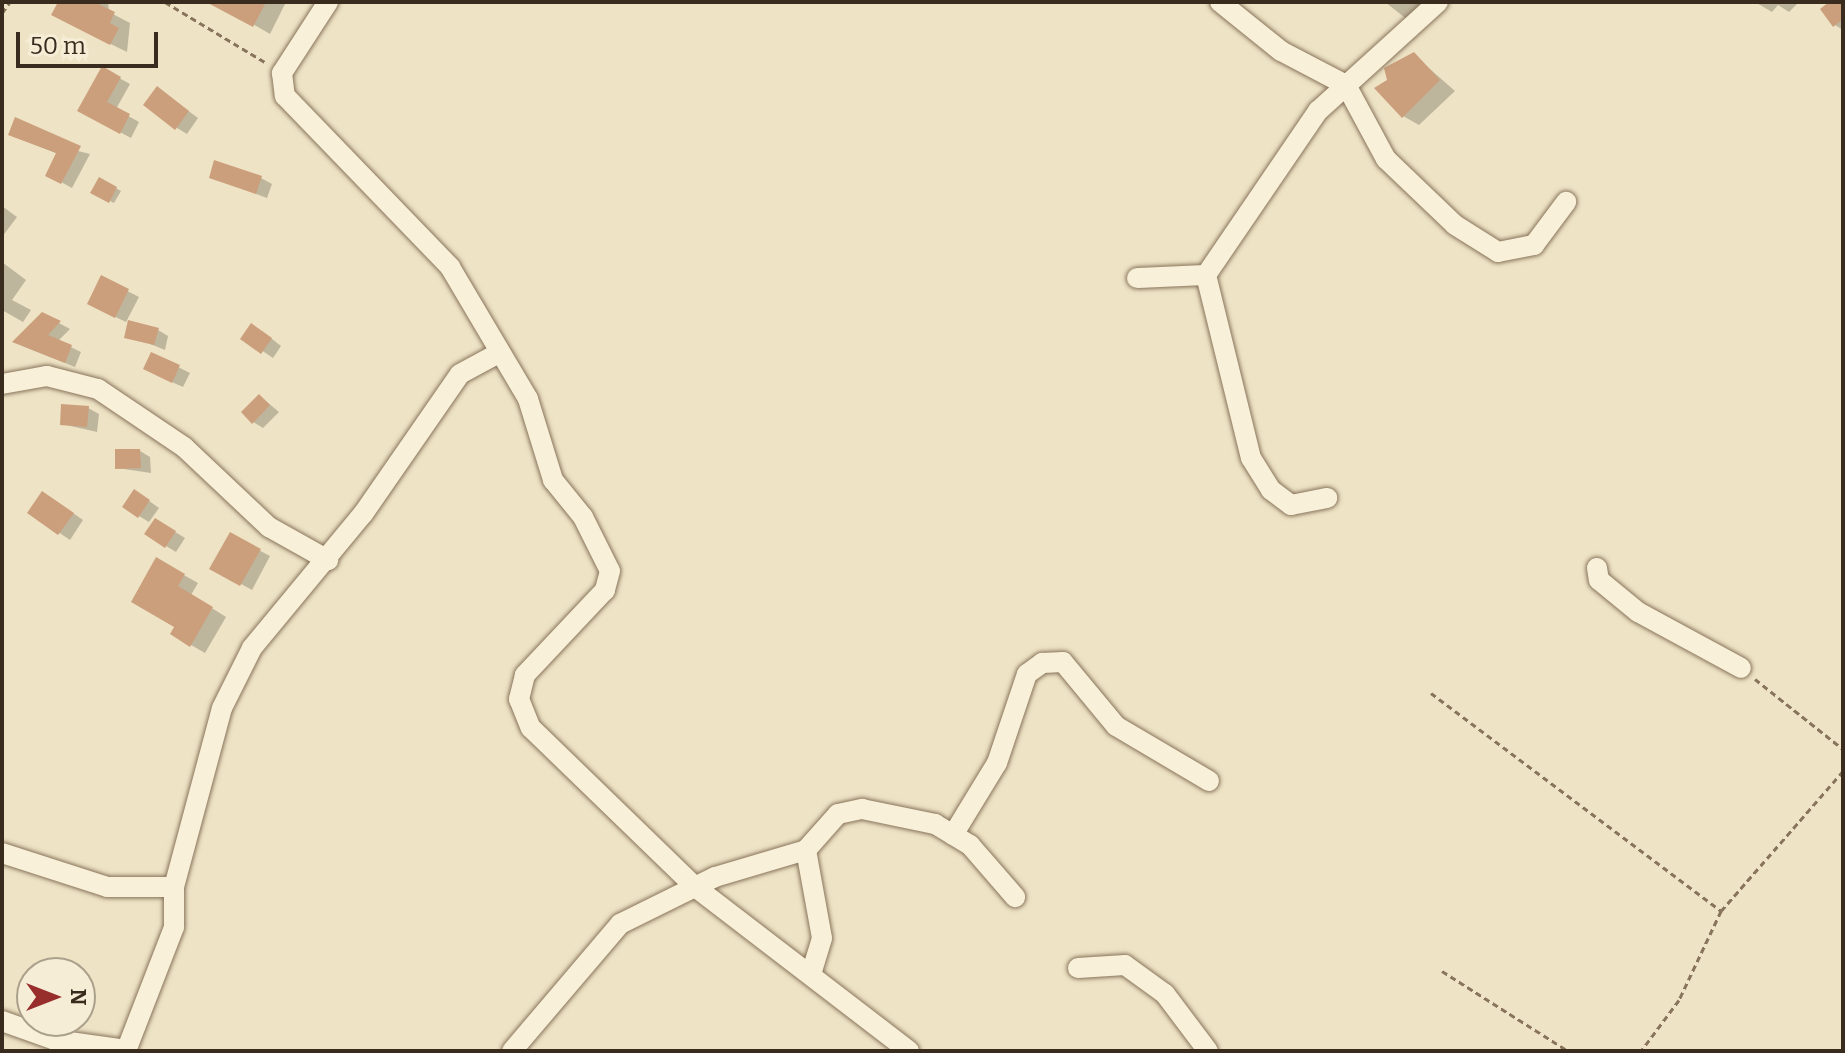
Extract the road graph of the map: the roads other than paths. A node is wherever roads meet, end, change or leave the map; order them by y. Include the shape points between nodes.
1 (328, 2) edge
2 (1220, 2) edge
3 (1438, 2) edge
4 (1346, 85) junction
5 (1566, 202) dead end
6 (1206, 275) junction
7 (1137, 278) dead end
8 (497, 354) junction
9 (2, 384) edge
10 (1327, 498) dead end
11 (328, 560) junction
12 (1597, 568) dead end
13 (1741, 668) road end
14 (1209, 781) dead end
15 (953, 835) junction
16 (806, 850) junction
17 (2, 853) edge
18 (694, 886) junction
19 (174, 887) junction
20 (1015, 897) dead end
21 (1078, 968) dead end
22 (812, 971) junction
23 (2, 1021) edge
24 (126, 1050) edge
25 (512, 1051) edge
26 (909, 1051) edge
27 (1208, 1051) edge

1 - 8 street via 282,73 299,118 450,267
2 - 4 street via 1281,51
3 - 4 street
4 - 5 street via 1386,159 1455,225 1498,252 1534,245
4 - 6 street via 1318,111
6 - 7 street
6 - 10 street via 1251,458 1271,490 1291,505
8 - 11 street via 460,374
8 - 18 street via 528,399 553,480 583,517 610,571 605,590 525,675 519,699 531,728
9 - 11 street via 47,376 98,389 184,447 269,527
11 - 19 street via 252,648 222,708
12 - 13 street via 1599,580 1638,612
14 - 15 street via 1116,726 1063,662 1042,663 1027,674 997,763
15 - 16 street via 862,809 838,814
15 - 20 street
16 - 18 street
16 - 22 street via 822,938
17 - 19 street via 107,887
18 - 22 street
18 - 25 street via 620,924
19 - 24 street via 174,927
21 - 27 street via 1125,965 1165,994
22 - 26 street
23 - 24 street via 55,1040

